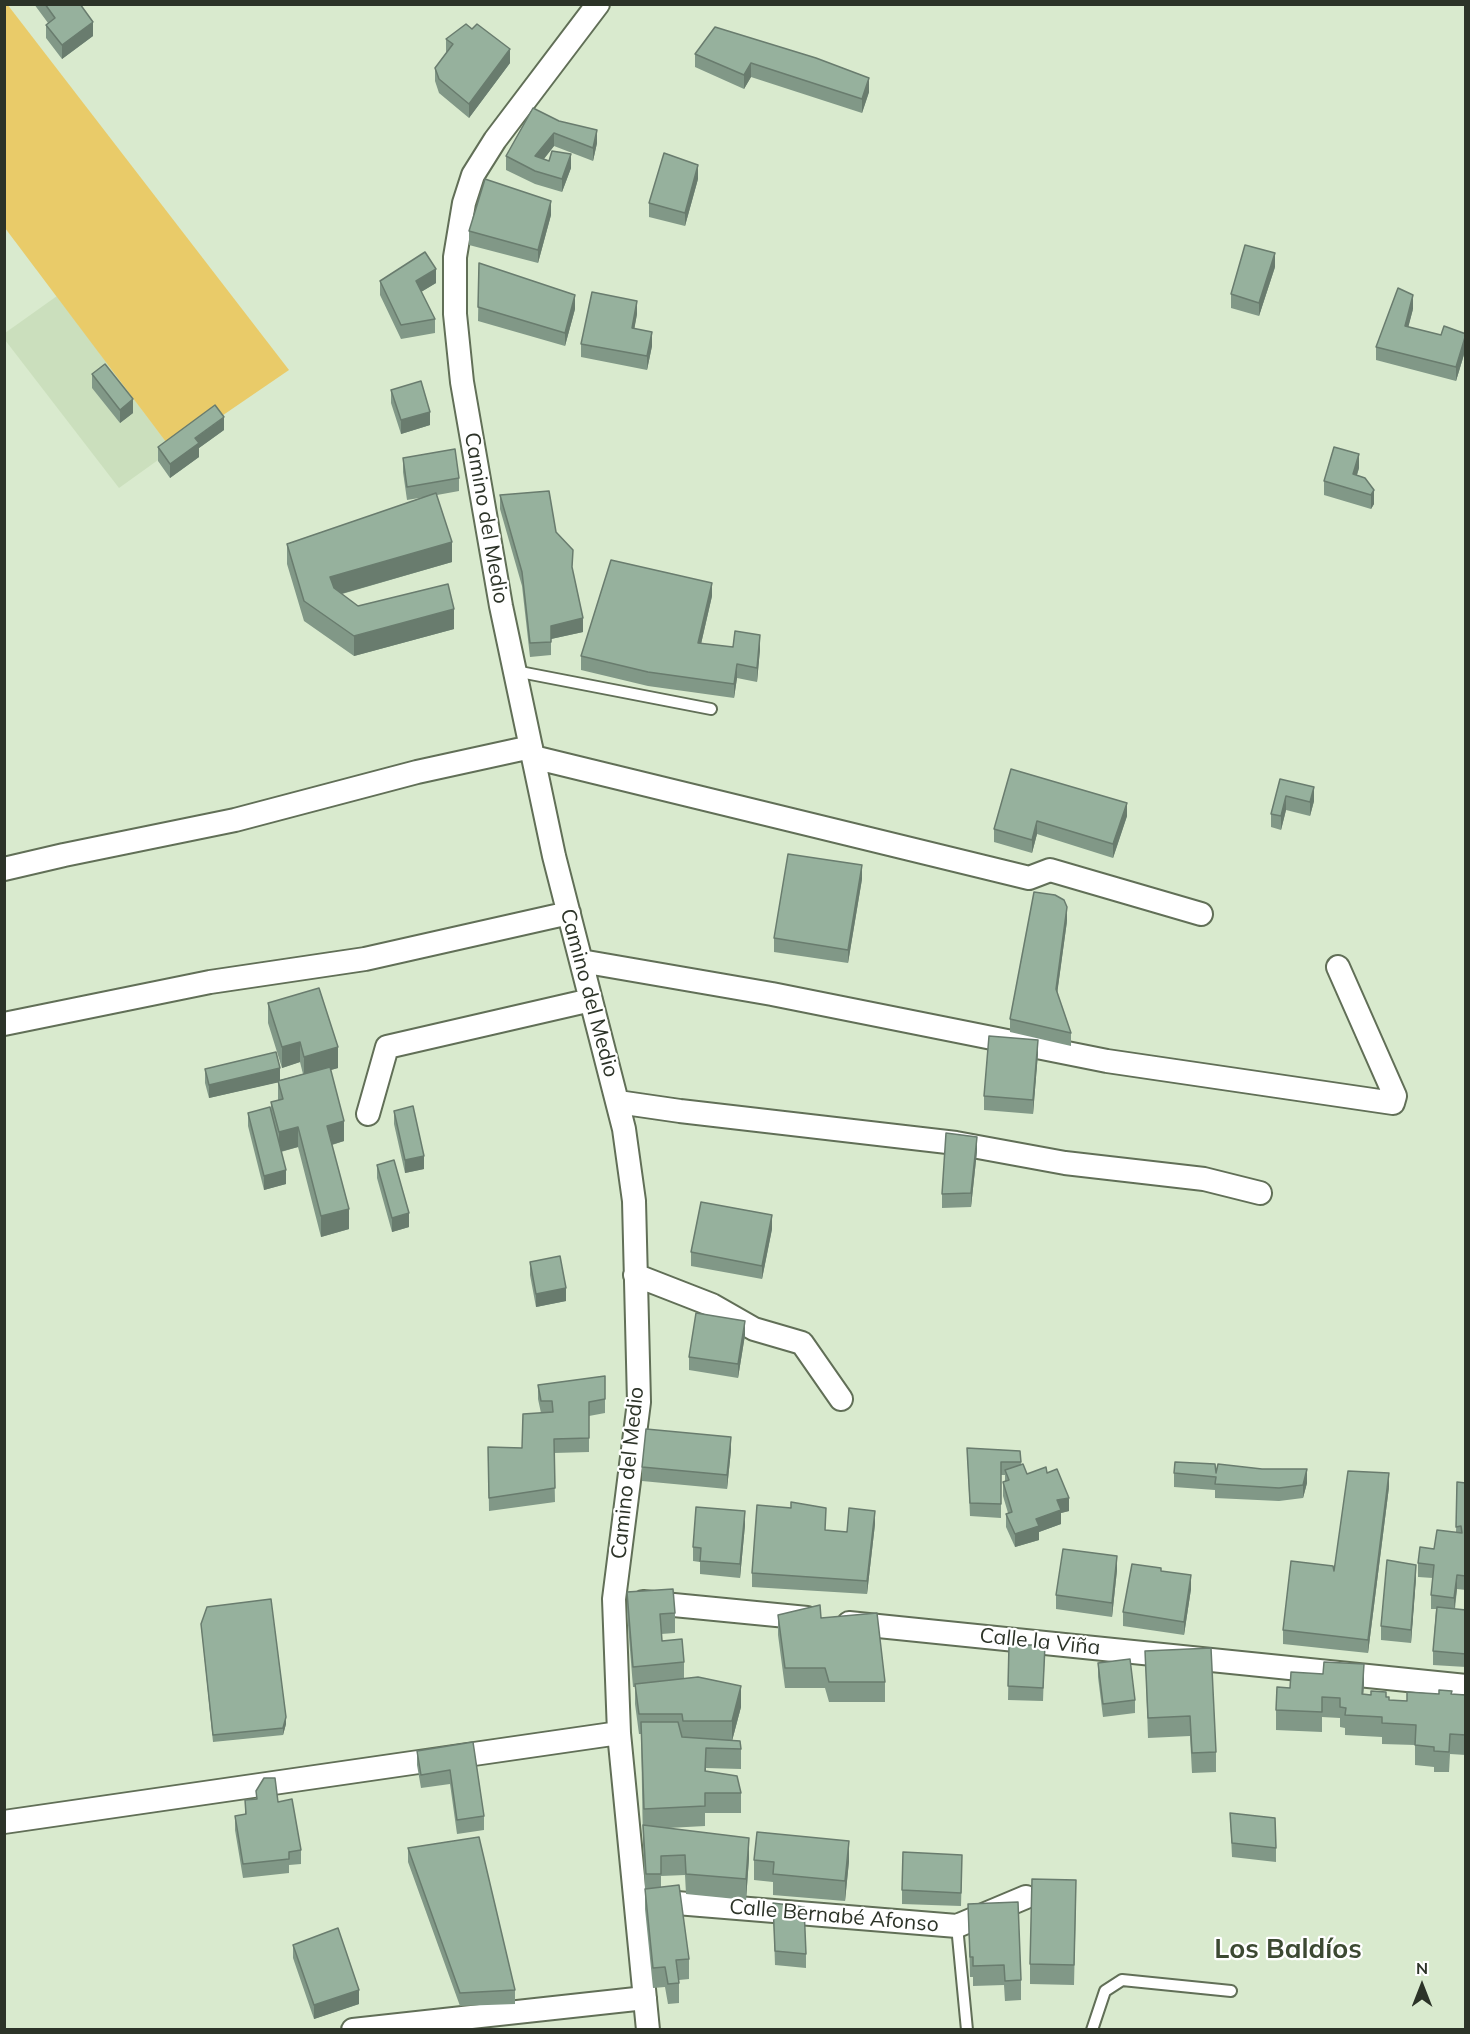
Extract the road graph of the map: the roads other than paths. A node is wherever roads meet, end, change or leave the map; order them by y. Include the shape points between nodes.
1 (598, 4) edge
2 (515, 671) junction
3 (711, 709) dead end
4 (532, 752) junction
5 (4, 869) edge
6 (568, 913) junction
7 (1201, 914) dead end
8 (581, 961) junction
9 (1338, 968) dead end
10 (591, 1000) junction
11 (4, 1024) edge
12 (618, 1102) junction
13 (368, 1114) dead end
14 (1260, 1193) dead end
15 (635, 1275) junction
16 (841, 1399) dead end
17 (614, 1599) junction
18 (1466, 1686) edge
19 (619, 1733) junction
20 (4, 1822) edge
21 (1026, 1897) dead end
22 (636, 1900) junction
23 (957, 1926) junction
24 (1231, 1991) dead end
25 (645, 1998) junction
26 (352, 2030) edge
27 (648, 2030) edge
28 (968, 2030) edge
29 (1092, 2030) edge

1 - 2 street, Camino del Medio via 473,175 455,257 455,314 462,382
2 - 3 lane
2 - 4 street, Camino del Medio
4 - 5 street via 417,772 235,820
4 - 6 street, Camino del Medio
4 - 7 street via 1029,878 1050,870
6 - 8 street, Camino del Medio
6 - 11 street via 365,959 210,982
8 - 9 street via 772,993 1107,1061 1393,1103 1395,1096
8 - 10 street, Camino del Medio
10 - 12 street, Camino del Medio
10 - 13 street via 387,1047
12 - 14 street via 956,1143 1065,1163 1204,1179
12 - 15 street, Camino del Medio via 634,1201
15 - 16 street via 712,1305 754,1329 802,1343
15 - 17 street, Camino del Medio via 639,1402
17 - 18 street, Calle la Viña
17 - 19 street, Camino del Medio
19 - 20 street
19 - 22 street, Camino del Medio
21 - 23 street, Calle Bernabé Afonso
22 - 23 street, Calle Bernabé Afonso
22 - 25 street, Camino del Medio
23 - 28 lane
24 - 29 lane via 1122,1980 1105,1991
25 - 26 street
25 - 27 street, Camino del Medio

